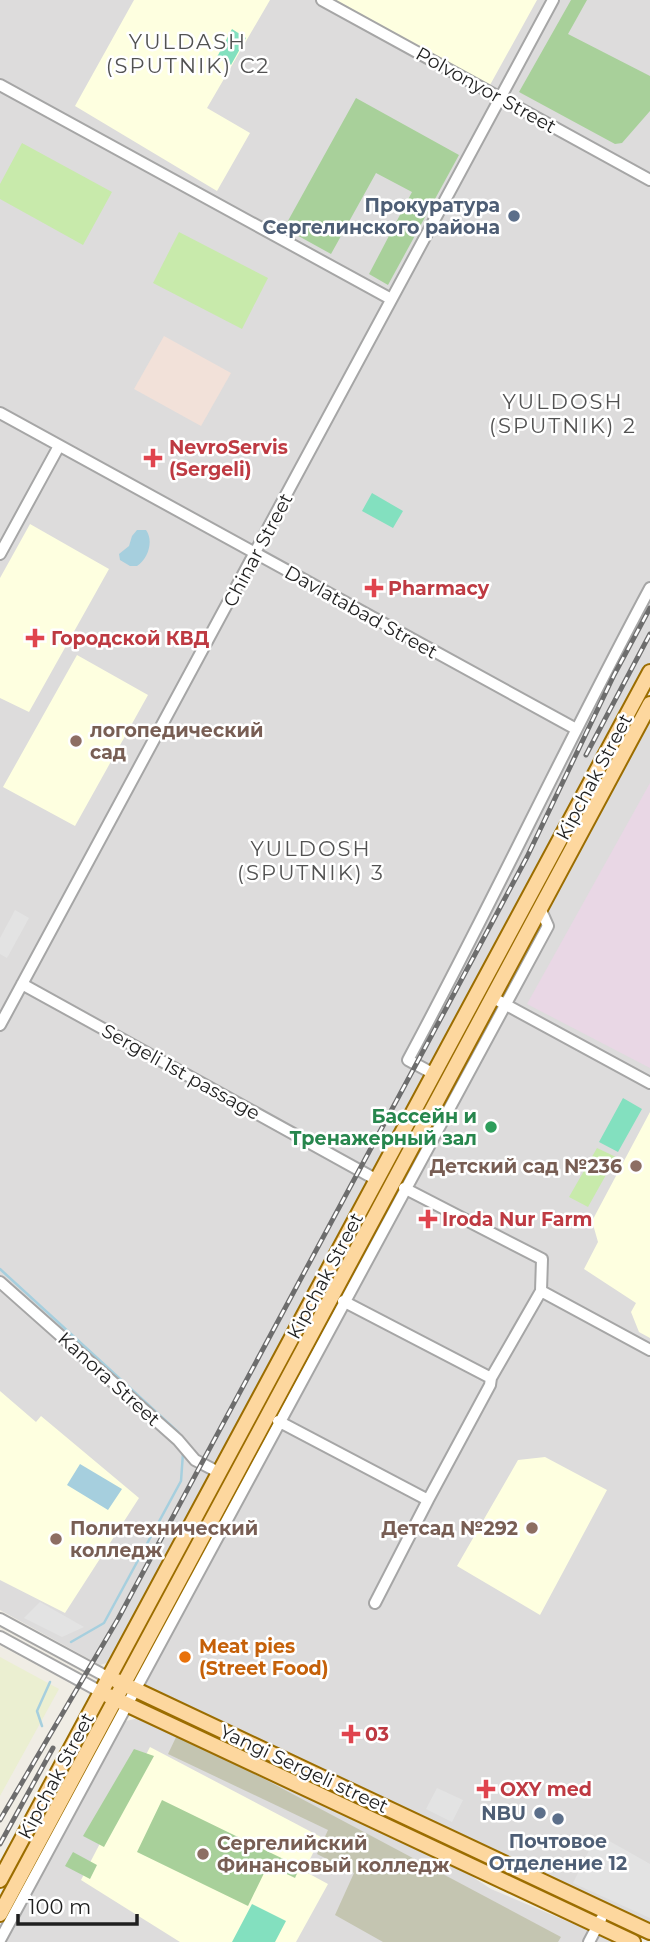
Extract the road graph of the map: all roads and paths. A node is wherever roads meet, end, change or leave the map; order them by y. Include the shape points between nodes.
1 (322, 0) edge
2 (553, 0) edge
3 (0, 85) edge
4 (500, 97) junction
5 (650, 180) edge
6 (391, 299) junction
7 (0, 413) edge
8 (60, 446) junction
9 (0, 554) edge
10 (257, 554) junction
11 (650, 588) edge
12 (649, 678) edge
13 (650, 704) edge
14 (576, 729) junction
15 (534, 905) junction
16 (22, 984) junction
17 (498, 1001) junction
18 (0, 1025) edge
19 (434, 1074) junction
20 (650, 1083) edge
21 (426, 1104) junction
22 (377, 1180) junction
23 (404, 1188) junction
24 (0, 1282) edge
25 (541, 1291) junction
26 (343, 1301) junction
27 (650, 1350) edge
28 (491, 1378) junction
29 (278, 1421) junction
30 (220, 1473) junction
31 (428, 1500) junction
32 (203, 1503) junction
33 (217, 1510) junction
34 (375, 1603) dead end
35 (0, 1619) edge
36 (0, 1637) edge
37 (75, 1659) junction
38 (147, 1667) junction
39 (67, 1674) junction
40 (109, 1678) junction
41 (129, 1687) junction
42 (102, 1692) junction
43 (121, 1701) junction
44 (160, 1702) junction
45 (152, 1716) junction
46 (117, 1722) junction
47 (12, 1858) junction
48 (26, 1865) junction
49 (0, 1880) edge
50 (605, 1911) junction
51 (0, 1914) edge
52 (597, 1926) junction
53 (650, 1932) edge
54 (0, 1940) edge
55 (589, 1942) edge
56 (633, 1942) edge

1 - 4 street, Polvonyor Street
2 - 4 street, Chinar Street
3 - 6 street
4 - 5 street, Polvonyor Street
4 - 6 street, Chinar Street
6 - 10 street, Chinar Street
7 - 8 street, Davlatabad Street
8 - 9 street
8 - 10 street, Davlatabad Street
10 - 14 street, Davlatabad Street
10 - 16 street, Chinar Street
11 - 14 street
12 - 15 main road, Kipchak Street
13 - 15 main road, Kipchak Street
14 - 19 street via 498,891 408,1059
15 - 17 main road, Kipchak Street
15 - 19 main road, Kipchak Street
16 - 18 street, Chinar Street
16 - 22 street, Sergeli 1st passage
17 - 20 street
17 - 21 main road, Kipchak Street
17 - 23 street, Kipchak Street
19 - 21 main road, Kipchak Street
21 - 22 main road, Kipchak Street
21 - 33 main road, Kipchak Street
22 - 30 main road, Kipchak Street
23 - 25 street via 542,1259
23 - 26 street, Kipchak Street
24 - 30 street, Kanora Street via 195,1460
25 - 27 street
25 - 28 street
26 - 28 street
26 - 29 street, Kipchak Street
28 - 31 street
29 - 31 street
29 - 38 street, Kipchak Street
30 - 32 main road, Kipchak Street
31 - 34 street
32 - 33 main road
32 - 40 main road, Kipchak Street
33 - 41 main road, Kipchak Street
35 - 37 street
36 - 39 street
37 - 39 street
37 - 40 street
38 - 41 street, Kipchak Street
38 - 44 street via 147,1681
39 - 42 street
40 - 41 main road, Yangi Sergeli street
40 - 42 main road, Kipchak Street
40 - 43 main road
41 - 43 main road, Kipchak Street
41 - 44 main road, Yangi Sergeli street
42 - 43 main road, Yangi Sergeli street
42 - 47 main road, Kipchak Street
43 - 45 main road, Yangi Sergeli street
43 - 46 street, Kipchak Street
43 - 48 main road, Kipchak Street
44 - 50 main road, Yangi Sergeli street
45 - 46 street, Kipchak Street via 135,1714
45 - 52 main road, Yangi Sergeli street
46 - 54 street, Kipchak Street
47 - 48 main road
47 - 49 main road, Kipchak Street
48 - 51 main road, Kipchak Street
50 - 52 street
50 - 53 main road, Yangi Sergeli street
52 - 55 street
52 - 56 main road, Yangi Sergeli street

